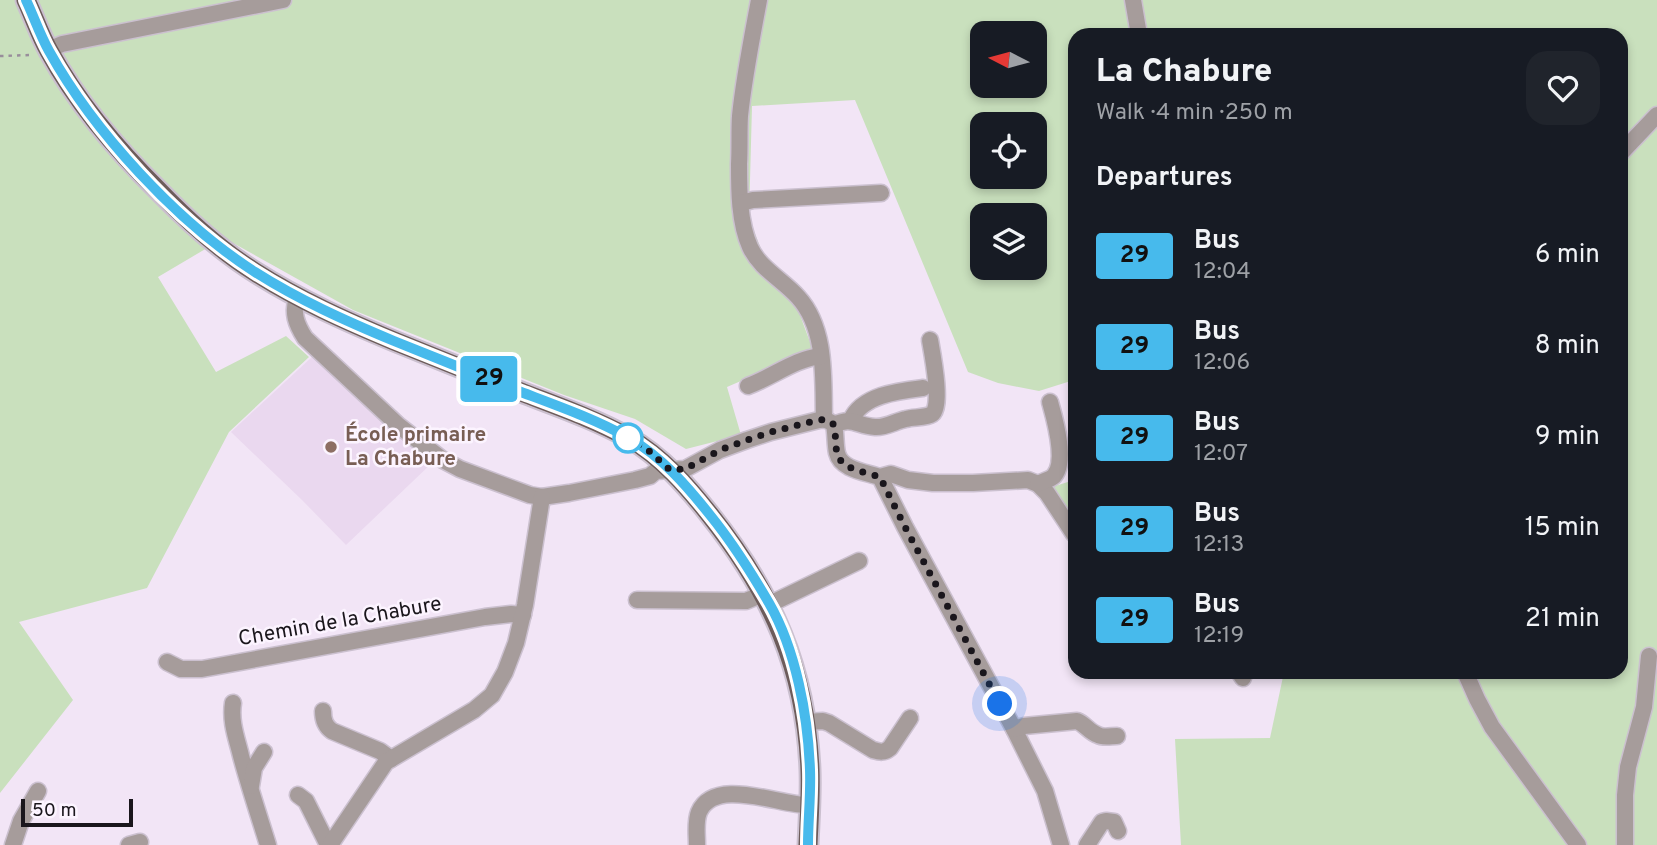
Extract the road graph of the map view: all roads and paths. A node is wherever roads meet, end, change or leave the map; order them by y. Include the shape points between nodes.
1 (26, 0) edge
2 (283, 0) edge
3 (759, 0) edge
4 (1133, 0) edge
5 (1138, 28) edge
6 (48, 50) junction
7 (0, 56) edge
8 (1657, 115) edge
9 (1628, 146) edge
10 (881, 193) dead end
11 (741, 203) junction
12 (298, 297) junction
13 (930, 340) dead end
14 (821, 356) junction
15 (929, 383) junction
16 (748, 386) dead end
17 (1050, 402) dead end
18 (851, 420) junction
19 (829, 422) junction
20 (670, 470) junction
21 (880, 477) junction
22 (1038, 484) junction
23 (542, 497) junction
24 (1068, 524) edge
25 (859, 561) dead end
26 (766, 599) junction
27 (637, 600) dead end
28 (523, 615) junction
29 (1649, 656) dead end
30 (167, 662) dead end
31 (1468, 679) edge
32 (233, 703) dead end
33 (323, 710) dead end
34 (910, 718) dead end
35 (806, 722) junction
36 (1014, 729) junction
37 (1117, 736) dead end
38 (264, 752) dead end
39 (391, 759) junction
40 (248, 782) junction
41 (38, 791) dead end
42 (298, 795) dead end
43 (809, 805) junction
44 (1118, 831) dead end
45 (13, 845) edge
46 (268, 845) edge
47 (329, 845) edge
48 (697, 845) edge
49 (808, 845) edge
50 (1061, 845) edge
51 (1087, 845) edge
52 (1578, 845) edge
53 (1625, 845) edge

1 - 6 main road
2 - 6 street
3 - 11 street via 740,117
4 - 5 street
6 - 7 path
6 - 12 main road via 106,135 189,222 256,273
8 - 9 street
10 - 11 street
11 - 14 street via 752,251 803,303
12 - 20 main road via 334,316 597,422 649,451
12 - 23 street via 294,314 313,347 398,425 460,469
13 - 15 street
14 - 16 street via 786,366
14 - 19 street
15 - 18 street via 866,402
15 - 18 street via 936,408 931,415 881,427
17 - 22 street via 1059,464 1054,476
18 - 19 street
19 - 20 street via 771,432 720,450 685,469
19 - 21 street via 839,459 846,466
20 - 23 street
20 - 26 main road via 717,523
21 - 22 street via 891,474 933,483 1028,480
21 - 36 street
22 - 24 street
23 - 28 street
25 - 26 street
26 - 27 street
26 - 35 main road via 786,642
28 - 30 street, Chemin de la Chabure via 485,617 202,669 181,669
28 - 39 street via 505,672 492,695
29 - 53 street via 1644,707 1628,767
31 - 52 street via 1492,727
32 - 40 street via 233,726
33 - 39 street via 332,731
34 - 35 street via 890,748 880,752 829,723
35 - 43 main road
36 - 37 street via 1077,721 1101,737
36 - 50 street via 1045,791
38 - 40 street
39 - 47 street
40 - 46 street
41 - 45 street
42 - 47 street via 306,801
43 - 48 street via 741,794 713,798 699,813
43 - 49 main road
44 - 51 street via 1114,822 1102,822

